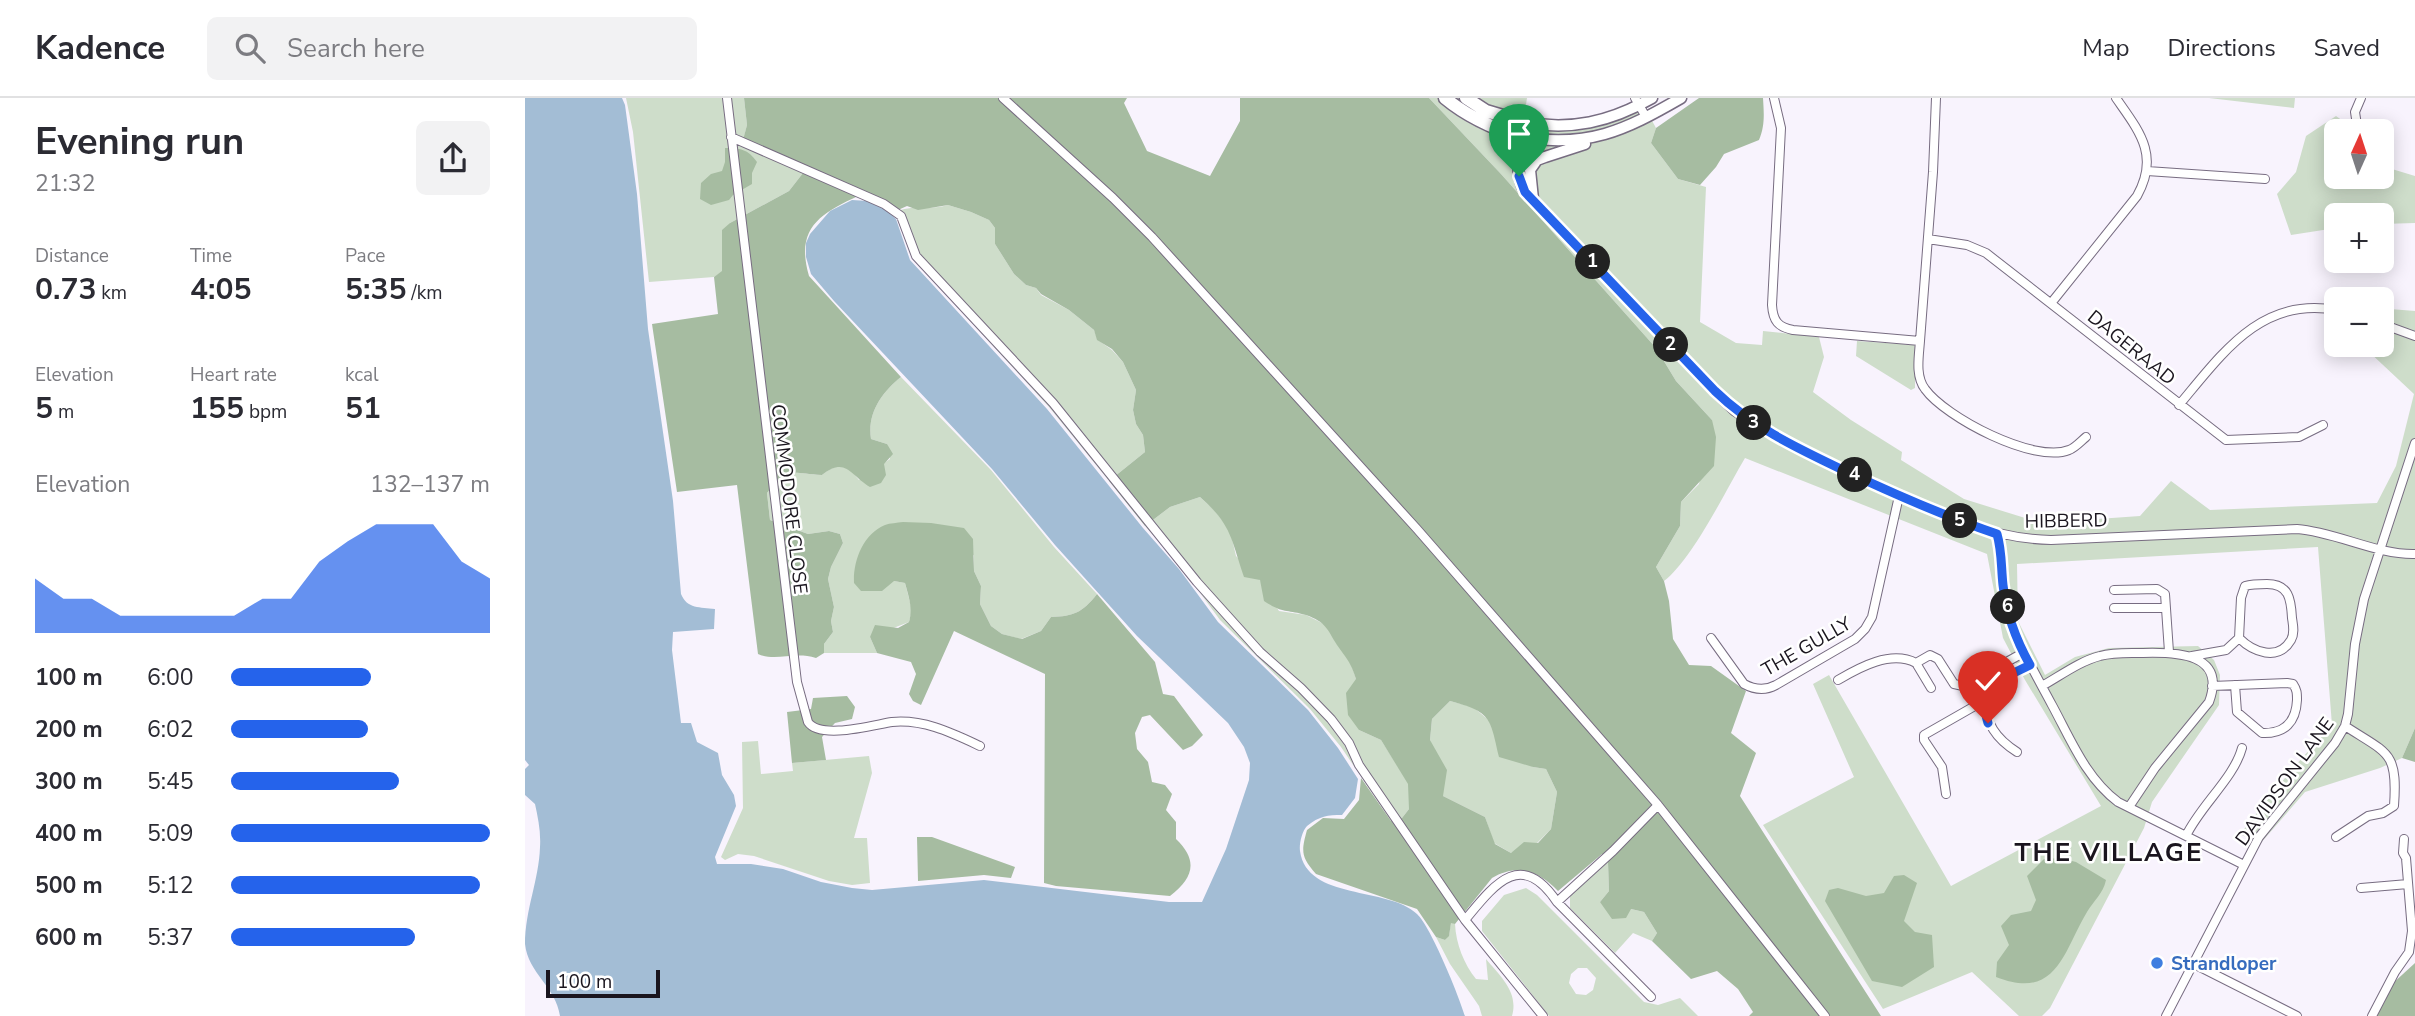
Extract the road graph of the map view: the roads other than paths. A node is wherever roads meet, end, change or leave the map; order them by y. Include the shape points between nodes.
1 (727, 98) edge
2 (1003, 98) edge
3 (1445, 98) edge
4 (1467, 98) edge
5 (1652, 98) edge
6 (1681, 98) edge
7 (1774, 98) edge
8 (1936, 98) edge
9 (2116, 98) edge
10 (2361, 98) edge
11 (1637, 102) edge
12 (1646, 117) junction
13 (2356, 119) edge
14 (1523, 122) junction
15 (1604, 136) junction
16 (731, 137) junction
17 (1521, 137) junction
18 (2147, 172) junction
19 (2265, 179) dead end
20 (1534, 200) junction
21 (1928, 239) junction
22 (2052, 302) junction
23 (2324, 309) edge
24 (2394, 328) edge
25 (2415, 335) edge
26 (1920, 341) junction
27 (2179, 404) junction
28 (2323, 425) dead end
29 (1764, 429) joint
30 (2086, 437) dead end
31 (2415, 443) edge
32 (1899, 496) junction
33 (1997, 534) junction
34 (2379, 548) junction
35 (2415, 554) edge
36 (2114, 590) dead end
37 (2114, 608) dead end
38 (2166, 608) junction
39 (1711, 638) dead end
40 (2239, 638) junction
41 (2169, 652) junction
42 (2023, 653) junction
43 (2192, 656) junction
44 (1916, 663) junction
45 (2030, 665) junction
46 (1838, 680) dead end
47 (2235, 685) junction
48 (2042, 686) junction
49 (2212, 686) junction
50 (1931, 688) dead end
51 (1983, 699) junction
52 (2345, 726) junction
53 (981, 746) dead end
54 (2242, 748) dead end
55 (2017, 752) dead end
56 (1946, 794) dead end
57 (1658, 805) junction
58 (2129, 807) junction
59 (2186, 836) junction
60 (2336, 837) dead end
61 (2404, 839) dead end
62 (2244, 865) junction
63 (2408, 884) junction
64 (2361, 888) dead end
65 (1557, 902) junction
66 (1465, 920) junction
67 (2194, 964) junction
68 (1651, 997) dead end
69 (1543, 1016) edge
70 (1825, 1016) edge
71 (2166, 1016) edge
72 (2297, 1016) edge
73 (2372, 1016) edge

1 - 16 street, COMMODORE CLOSE
2 - 57 street via 1152,237
3 - 17 main road via 1493,128
4 - 14 main road via 1486,111
5 - 11 street
6 - 12 street
7 - 26 street via 1781,128 1773,318 1781,327 1793,330
8 - 21 street
9 - 18 street via 2141,135
10 - 13 street
11 - 12 street
11 - 14 street via 1605,120 1583,125
12 - 15 street
14 - 17 street, HIBBERD
15 - 17 street via 1563,141
15 - 20 street via 1537,160 1530,170
16 - 53 street, COMMODORE CLOSE via 796,669 808,722 818,730 836,730 914,721
16 - 66 street via 884,204 901,216 916,256 1053,403 1196,582 1260,652 1331,719
17 - 20 street, HIBBERD via 1519,176
18 - 19 street
18 - 22 street via 2137,196
20 - 29 street, HIBBERD via 1715,391
21 - 22 street, DAGERAAD via 1986,253
21 - 26 street
22 - 27 street, DAGERAAD
23 - 27 street via 2288,310 2256,325 2232,344
24 - 25 street
26 - 30 street via 1924,388 1980,432 2052,452 2071,450
27 - 28 street, DAGERAAD via 2229,441 2299,436
29 - 32 street, HIBBERD
31 - 34 street, DAVIDSON LANE
32 - 33 street, HIBBERD
32 - 39 street, THE GULLY via 1872,617 1855,639 1770,688 1750,687 1739,679
33 - 34 street, HIBBERD via 2051,540 2297,529
33 - 42 street via 2007,605
34 - 35 street, HIBBERD
34 - 52 street, DAVIDSON LANE via 2358,628
36 - 38 street via 2157,589 2165,594
37 - 38 street
38 - 41 street
40 - 40 street via 2245,586 2285,588 2290,596 2293,634 2288,644 2267,654
40 - 43 street via 2227,650
41 - 43 street
41 - 48 street via 2101,655
42 - 44 street via 1963,686 1954,684 1935,656
42 - 45 street
43 - 49 street via 2204,664
44 - 46 street via 1907,658 1873,662
44 - 50 street
45 - 48 street
45 - 51 street via 1988,689
47 - 47 street via 2293,684 2297,714 2281,729 2262,733 2237,712
47 - 49 street
48 - 58 street via 2091,774 2107,793
49 - 58 street via 2209,702
51 - 55 street via 1988,723
51 - 56 street via 1924,735 1942,767
52 - 60 street via 2389,756 2396,780 2394,806
52 - 62 street, DAVIDSON LANE via 2266,828
54 - 59 street
57 - 65 street
57 - 70 street
58 - 59 street
59 - 62 street
61 - 63 street
62 - 67 street, DAVIDSON LANE
63 - 64 street
63 - 73 street via 2409,952
65 - 66 street via 1538,880 1511,877 1495,884
65 - 68 street
66 - 69 street
67 - 71 street, DAVIDSON LANE
67 - 72 street

